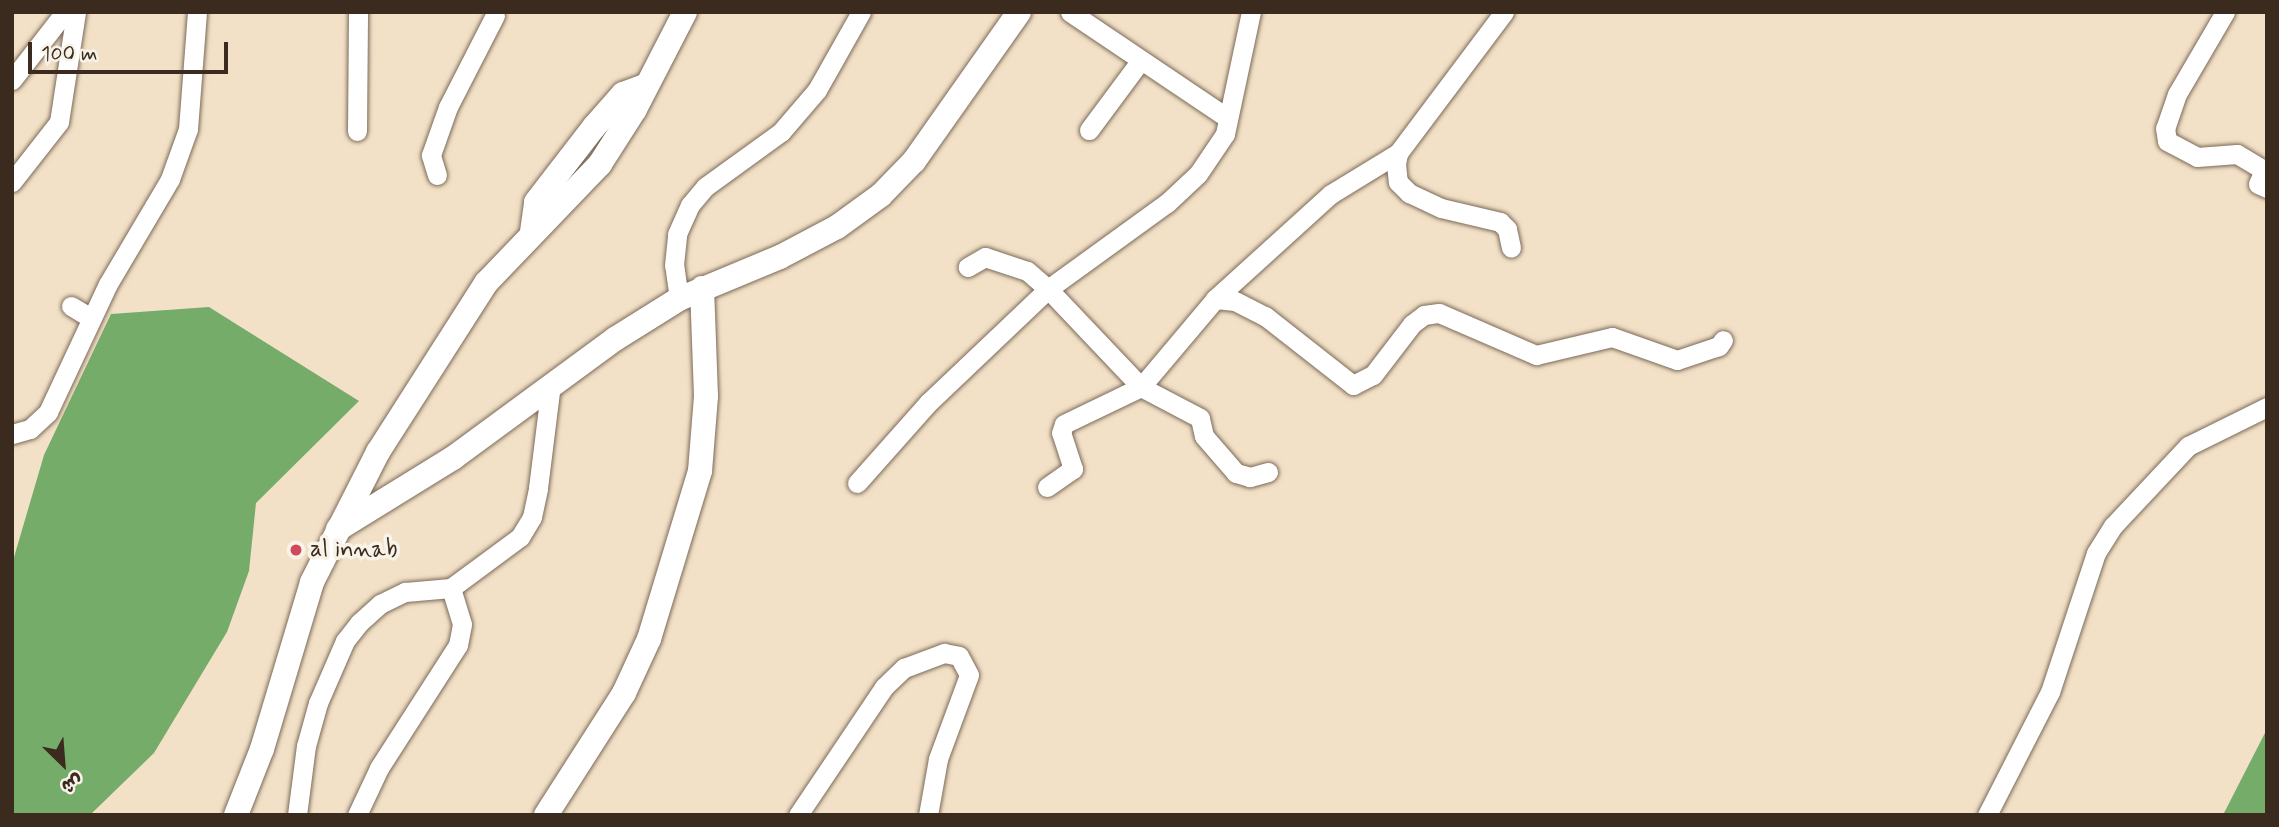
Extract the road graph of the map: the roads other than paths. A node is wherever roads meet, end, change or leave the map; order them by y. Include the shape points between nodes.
1 (65, 12) edge
2 (76, 12) edge
3 (197, 12) edge
4 (358, 12) edge
5 (685, 12) edge
6 (861, 12) edge
7 (1019, 12) edge
8 (1070, 12) edge
9 (1251, 12) edge
10 (1504, 12) edge
11 (2225, 12) edge
12 (490, 13) edge
13 (1141, 60) junction
14 (12, 80) edge
15 (645, 86) junction
16 (1225, 116) junction
17 (1089, 130) dead end
18 (357, 131) dead end
19 (576, 153) junction
20 (1398, 153) junction
21 (596, 170) junction
22 (2266, 174) edge
23 (437, 175) dead end
24 (12, 182) edge
25 (532, 232) junction
26 (1511, 248) dead end
27 (968, 267) dead end
28 (702, 288) junction
29 (1048, 289) junction
30 (679, 299) junction
31 (1215, 299) junction
32 (71, 306) dead end
33 (92, 318) junction
34 (1723, 340) dead end
35 (551, 384) junction
36 (1141, 387) junction
37 (2267, 407) edge
38 (12, 434) edge
39 (1268, 472) dead end
40 (857, 483) dead end
41 (1047, 486) dead end
42 (337, 530) junction
43 (451, 589) junction
44 (236, 815) edge
45 (297, 815) edge
46 (358, 815) edge
47 (546, 815) edge
48 (798, 815) edge
49 (928, 815) edge
50 (1987, 815) edge

1 - 14 street
2 - 24 street via 59,122
3 - 33 street via 188,129 170,179
4 - 18 street
5 - 15 main road
6 - 30 street via 817,90 781,132 705,187 690,205 677,234 674,265
7 - 28 main road via 914,161 881,195 837,227 780,257
8 - 13 street
9 - 16 street
10 - 20 street
11 - 22 street via 2177,94 2165,128 2167,141 2197,157 2237,154
12 - 23 street via 431,155
13 - 16 street
13 - 17 street
15 - 19 main road via 622,94
15 - 21 main road
16 - 29 street via 1225,134 1198,174
19 - 21 main road
19 - 25 main road via 536,202
20 - 26 street via 1398,181 1409,193 1441,208 1500,222 1507,229
20 - 31 street via 1331,194
21 - 25 main road
25 - 42 main road via 486,283 437,355
27 - 29 street via 985,257 1027,271
28 - 30 main road
28 - 47 main road via 706,408 700,471 649,639 624,693
29 - 36 street
29 - 40 street via 928,403
30 - 35 main road
31 - 34 street via 1235,301 1265,316 1353,385 1373,375 1412,324 1424,315 1439,313 1536,355 1612,337 1677,360 1719,346
31 - 36 street
32 - 33 street
33 - 38 street via 48,412 30,429
35 - 42 main road via 453,458
35 - 43 street via 532,517 520,537
36 - 39 street via 1200,418 1204,436 1236,473 1250,477
36 - 41 street via 1063,424 1061,433 1073,469
37 - 50 street via 2188,446 2113,526 2096,553 2050,692
42 - 44 main road via 297,623 262,749
43 - 45 street via 405,592 380,604 345,642 312,724
43 - 46 street via 462,624 458,645 379,768
48 - 49 street via 884,687 904,668 944,653 959,656 969,675 938,759

